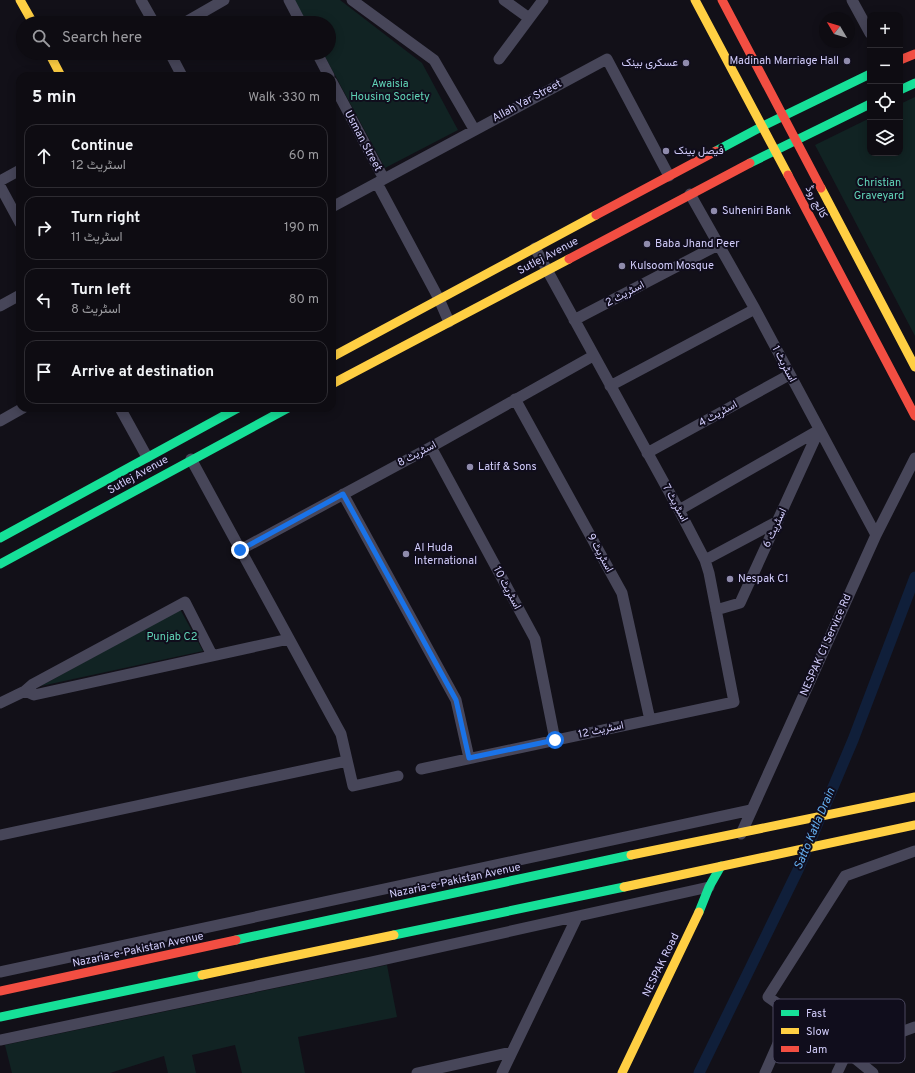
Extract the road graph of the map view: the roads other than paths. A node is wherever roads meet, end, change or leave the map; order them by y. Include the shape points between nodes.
1 (20, 0) edge
2 (141, 0) edge
3 (224, 0) edge
4 (289, 0) edge
5 (352, 0) edge
6 (504, 0) edge
7 (543, 0) edge
8 (695, 0) edge
9 (722, 0) edge
10 (852, 0) edge
11 (29, 16) edge
12 (150, 16) edge
13 (196, 16) edge
14 (297, 16) edge
15 (529, 18) junction
16 (867, 28) edge
17 (915, 54) edge
18 (499, 59) dead end
19 (903, 59) edge
20 (53, 60) edge
21 (174, 60) edge
22 (321, 60) edge
23 (59, 72) edge
24 (180, 72) edge
25 (327, 72) edge
26 (867, 75) edge
27 (915, 83) edge
28 (903, 89) edge
29 (336, 90) edge
30 (867, 105) edge
31 (784, 116) junction
32 (763, 126) junction
33 (474, 129) junction
34 (796, 139) junction
35 (775, 150) junction
36 (16, 172) edge
37 (669, 176) junction
38 (0, 181) edge
39 (380, 181) junction
40 (0, 186) edge
41 (690, 194) junction
42 (336, 205) edge
43 (16, 216) edge
44 (718, 245) junction
45 (534, 248) junction
46 (547, 270) junction
47 (16, 297) edge
48 (439, 299) junction
49 (0, 306) edge
50 (755, 309) junction
51 (574, 320) junction
52 (449, 322) junction
53 (336, 355) edge
54 (593, 356) junction
55 (915, 367) edge
56 (789, 375) junction
57 (336, 382) edge
58 (610, 386) junction
59 (515, 399) junction
60 (16, 412) edge
61 (122, 412) edge
62 (231, 412) edge
63 (280, 412) edge
64 (915, 416) edge
65 (0, 420) edge
66 (820, 430) junction
67 (431, 447) junction
68 (647, 453) junction
69 (148, 457) junction
70 (915, 458) edge
71 (191, 459) junction
72 (343, 494) junction
73 (679, 510) junction
74 (778, 521) junction
75 (876, 534) junction
76 (0, 538) edge
77 (240, 550) junction
78 (705, 560) junction
79 (0, 564) edge
80 (716, 610) junction
81 (289, 639) junction
82 (212, 655) junction
83 (25, 691) junction
84 (734, 702) joint
85 (0, 703) edge
86 (650, 720) junction
87 (555, 740) junction
88 (469, 758) junction
89 (347, 761) junction
90 (421, 769) dead end
91 (398, 776) dead end
92 (915, 797) edge
93 (752, 810) junction
94 (915, 825) edge
95 (741, 834) junction
96 (0, 835) edge
97 (915, 851) edge
98 (721, 866) junction
99 (709, 887) junction
100 (577, 917) junction
101 (166, 956) junction
102 (0, 972) edge
103 (178, 981) junction
104 (0, 991) edge
105 (0, 997) edge
106 (773, 1001) edge
107 (0, 1011) edge
108 (0, 1017) edge
109 (915, 1028) edge
110 (905, 1032) edge
111 (0, 1040) edge
112 (512, 1052) junction
113 (773, 1055) edge
114 (842, 1063) edge
115 (861, 1063) edge
116 (417, 1073) edge
117 (502, 1073) edge
118 (622, 1073) edge
119 (765, 1073) edge
120 (837, 1073) edge
121 (873, 1073) edge

1 - 11 main road
2 - 12 street
3 - 13 street
4 - 14 street
5 - 33 street via 434,60
6 - 15 street
7 - 15 street
8 - 32 main road, کالج روڈ
9 - 31 main road, کالج روڈ
10 - 16 street
15 - 18 street
17 - 19 main road
20 - 23 main road
21 - 24 street
22 - 25 street
26 - 31 main road, Sutlej Avenue
27 - 28 main road
29 - 39 street, Usman Street
30 - 34 main road, Sutlej Avenue
31 - 32 main road, Sutlej Avenue
31 - 34 main road, کالج روڈ
32 - 35 main road, کالج روڈ
32 - 37 main road, Sutlej Avenue
33 - 37 street, Allah Yar Street via 607,59
33 - 39 street, Allah Yar Street
34 - 35 main road, Sutlej Avenue
34 - 55 main road, کالج روڈ
35 - 41 main road, Sutlej Avenue
35 - 64 main road, کالج روڈ
36 - 38 street
37 - 45 main road, Sutlej Avenue
39 - 42 street, Allah Yar Street
39 - 48 street, Usman Street
40 - 43 street
41 - 44 street, اسٹریٹ 1
41 - 46 main road, Sutlej Avenue
44 - 50 street, اسٹریٹ 1
44 - 51 street, اسٹریٹ 2
45 - 46 street, اسٹریٹ 7
45 - 48 main road, Sutlej Avenue
46 - 51 street, اسٹریٹ 7
46 - 52 main road, Sutlej Avenue
47 - 49 street
48 - 52 street, Usman Street
48 - 53 main road, Sutlej Avenue
50 - 56 street, اسٹریٹ 1
50 - 58 street
51 - 54 street, اسٹریٹ 7
52 - 57 main road, Sutlej Avenue
54 - 58 street, اسٹریٹ 7
54 - 59 street, اسٹریٹ 8
56 - 66 street, اسٹریٹ 1
56 - 68 street, اسٹریٹ 4
58 - 68 street, اسٹریٹ 7
59 - 67 street, اسٹریٹ 8
59 - 86 street, اسٹریٹ 9 via 622,593
60 - 65 street
61 - 69 street
62 - 69 main road, Sutlej Avenue
63 - 71 main road, Sutlej Avenue
66 - 73 street
66 - 74 street, اسٹریٹ 6
66 - 75 street, اسٹریٹ 1
67 - 72 street, اسٹریٹ 8
67 - 87 street, اسٹریٹ 10 via 535,639
68 - 73 street, اسٹریٹ 7
69 - 76 main road, Sutlej Avenue
70 - 75 street, NESPAK C1 Service Rd
71 - 77 street
71 - 79 main road, Sutlej Avenue
72 - 77 street, اسٹریٹ 8
72 - 88 street via 456,700
73 - 78 street, اسٹریٹ 7
74 - 78 street
74 - 80 street, اسٹریٹ 6 via 740,603
75 - 93 street, NESPAK C1 Service Rd
77 - 81 street
78 - 80 street, اسٹریٹ 7
80 - 84 street, اسٹریٹ 7
81 - 82 street
81 - 89 street via 341,734
82 - 83 street via 34,695
82 - 83 street via 185,602 33,684
83 - 85 street
84 - 86 street, اسٹریٹ 12
86 - 87 street, اسٹریٹ 12
87 - 88 street, اسٹریٹ 12
88 - 90 street, اسٹریٹ 12
89 - 91 street via 353,786
89 - 96 street
92 - 95 main road, Nazaria-e-Pakistan Avenue
93 - 95 street, NESPAK C1 Service Rd
93 - 102 street
94 - 98 main road
95 - 101 main road, Nazaria-e-Pakistan Avenue
97 - 106 street via 846,876 768,997
98 - 99 main road, NESPAK Road
98 - 103 main road
99 - 100 street
99 - 118 main road, NESPAK Road
100 - 111 street
100 - 112 street
101 - 103 main road via 157,966 53,993 57,998 163,977
101 - 104 main road, Nazaria-e-Pakistan Avenue
103 - 108 main road
105 - 107 main road via 20,993 32,997 26,1005
109 - 110 street
112 - 116 street
112 - 117 street
113 - 119 street
114 - 120 street
115 - 121 street

